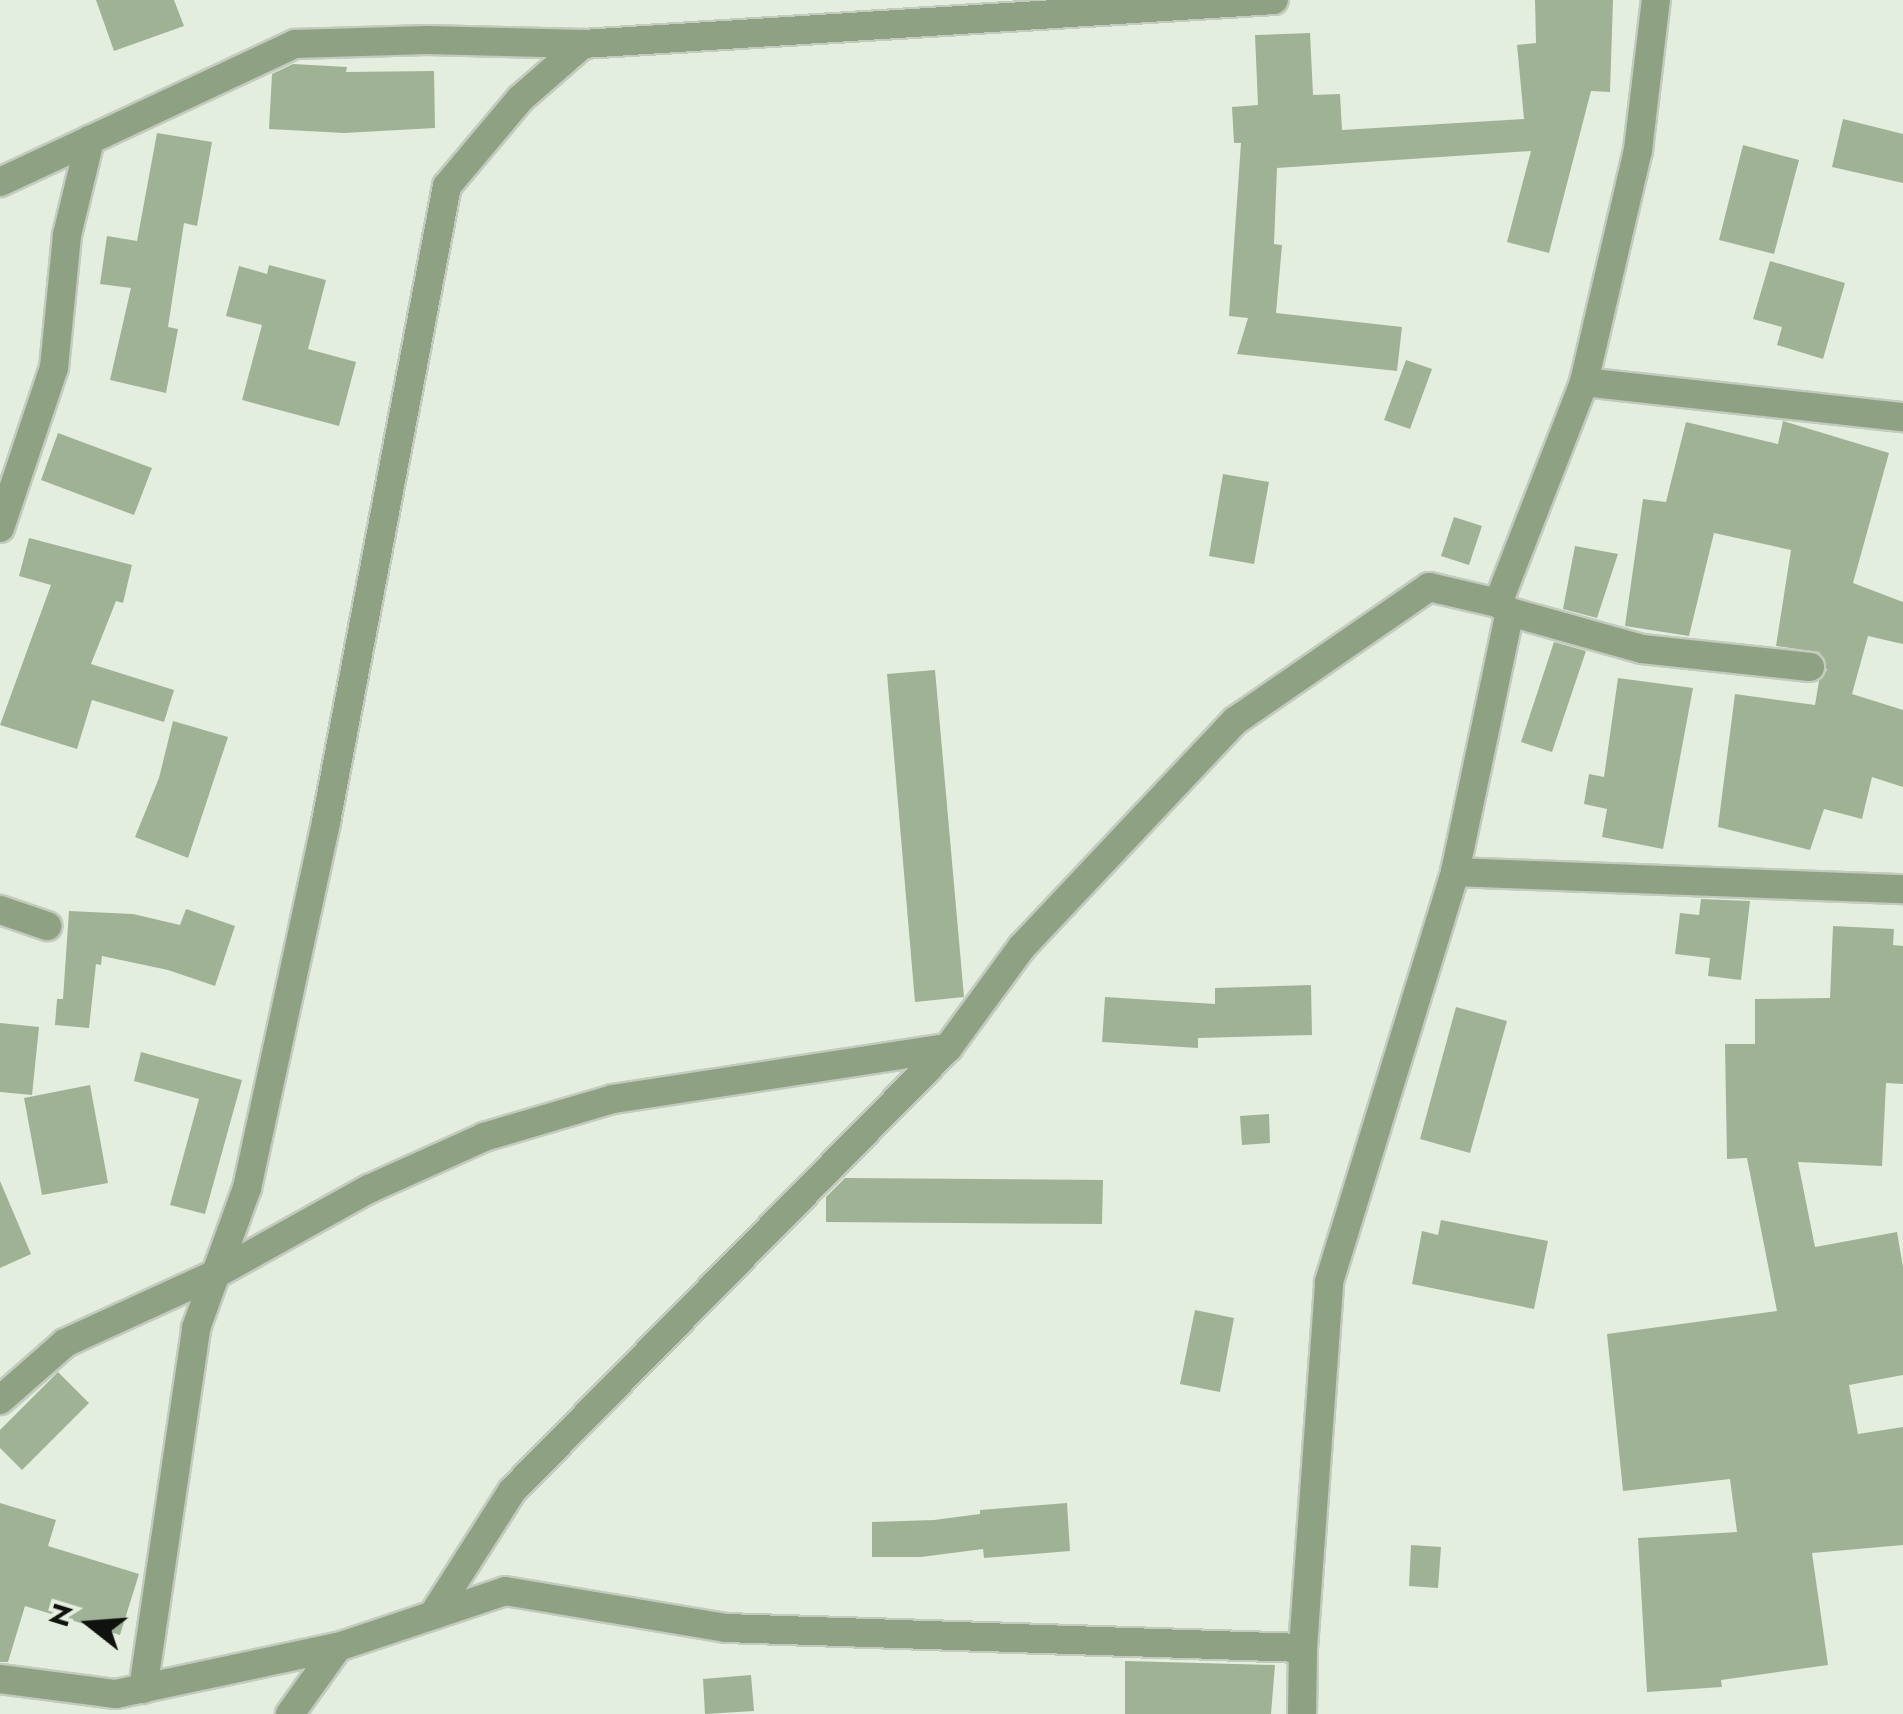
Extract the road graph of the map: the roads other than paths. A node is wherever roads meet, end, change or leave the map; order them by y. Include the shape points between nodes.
1 (1274, 0) edge
2 (1656, 0) edge
3 (583, 44) junction
4 (90, 140) junction
5 (0, 182) edge
6 (1584, 382) junction
7 (1903, 417) edge
8 (0, 528) edge
9 (1504, 607) junction
10 (1810, 667) dead end
11 (1455, 872) junction
12 (1903, 889) edge
13 (0, 910) edge
14 (47, 926) dead end
15 (948, 1048) junction
16 (216, 1274) junction
17 (0, 1400) edge
18 (433, 1615) junction
19 (338, 1647) junction
20 (1302, 1648) junction
21 (0, 1679) edge
22 (143, 1689) junction
23 (290, 1714) edge
24 (1302, 1714) edge

1 - 3 street
2 - 6 street via 1638,150
3 - 4 street via 294,44
3 - 16 street via 520,99 447,186 326,822 248,1188
4 - 5 street
4 - 8 street via 67,235 54,368
6 - 7 street
6 - 9 street
9 - 10 street via 1642,649
9 - 11 street
9 - 15 street via 1429,587 1236,721 1022,947
11 - 12 street
11 - 20 street via 1329,1282
13 - 14 street
15 - 16 street via 612,1099 484,1136 369,1189
15 - 18 street via 512,1491
16 - 17 street via 65,1343
16 - 22 street via 196,1328
18 - 19 street
18 - 20 street via 505,1591 726,1628
19 - 22 street
19 - 23 street
20 - 24 street
21 - 22 street via 116,1694

